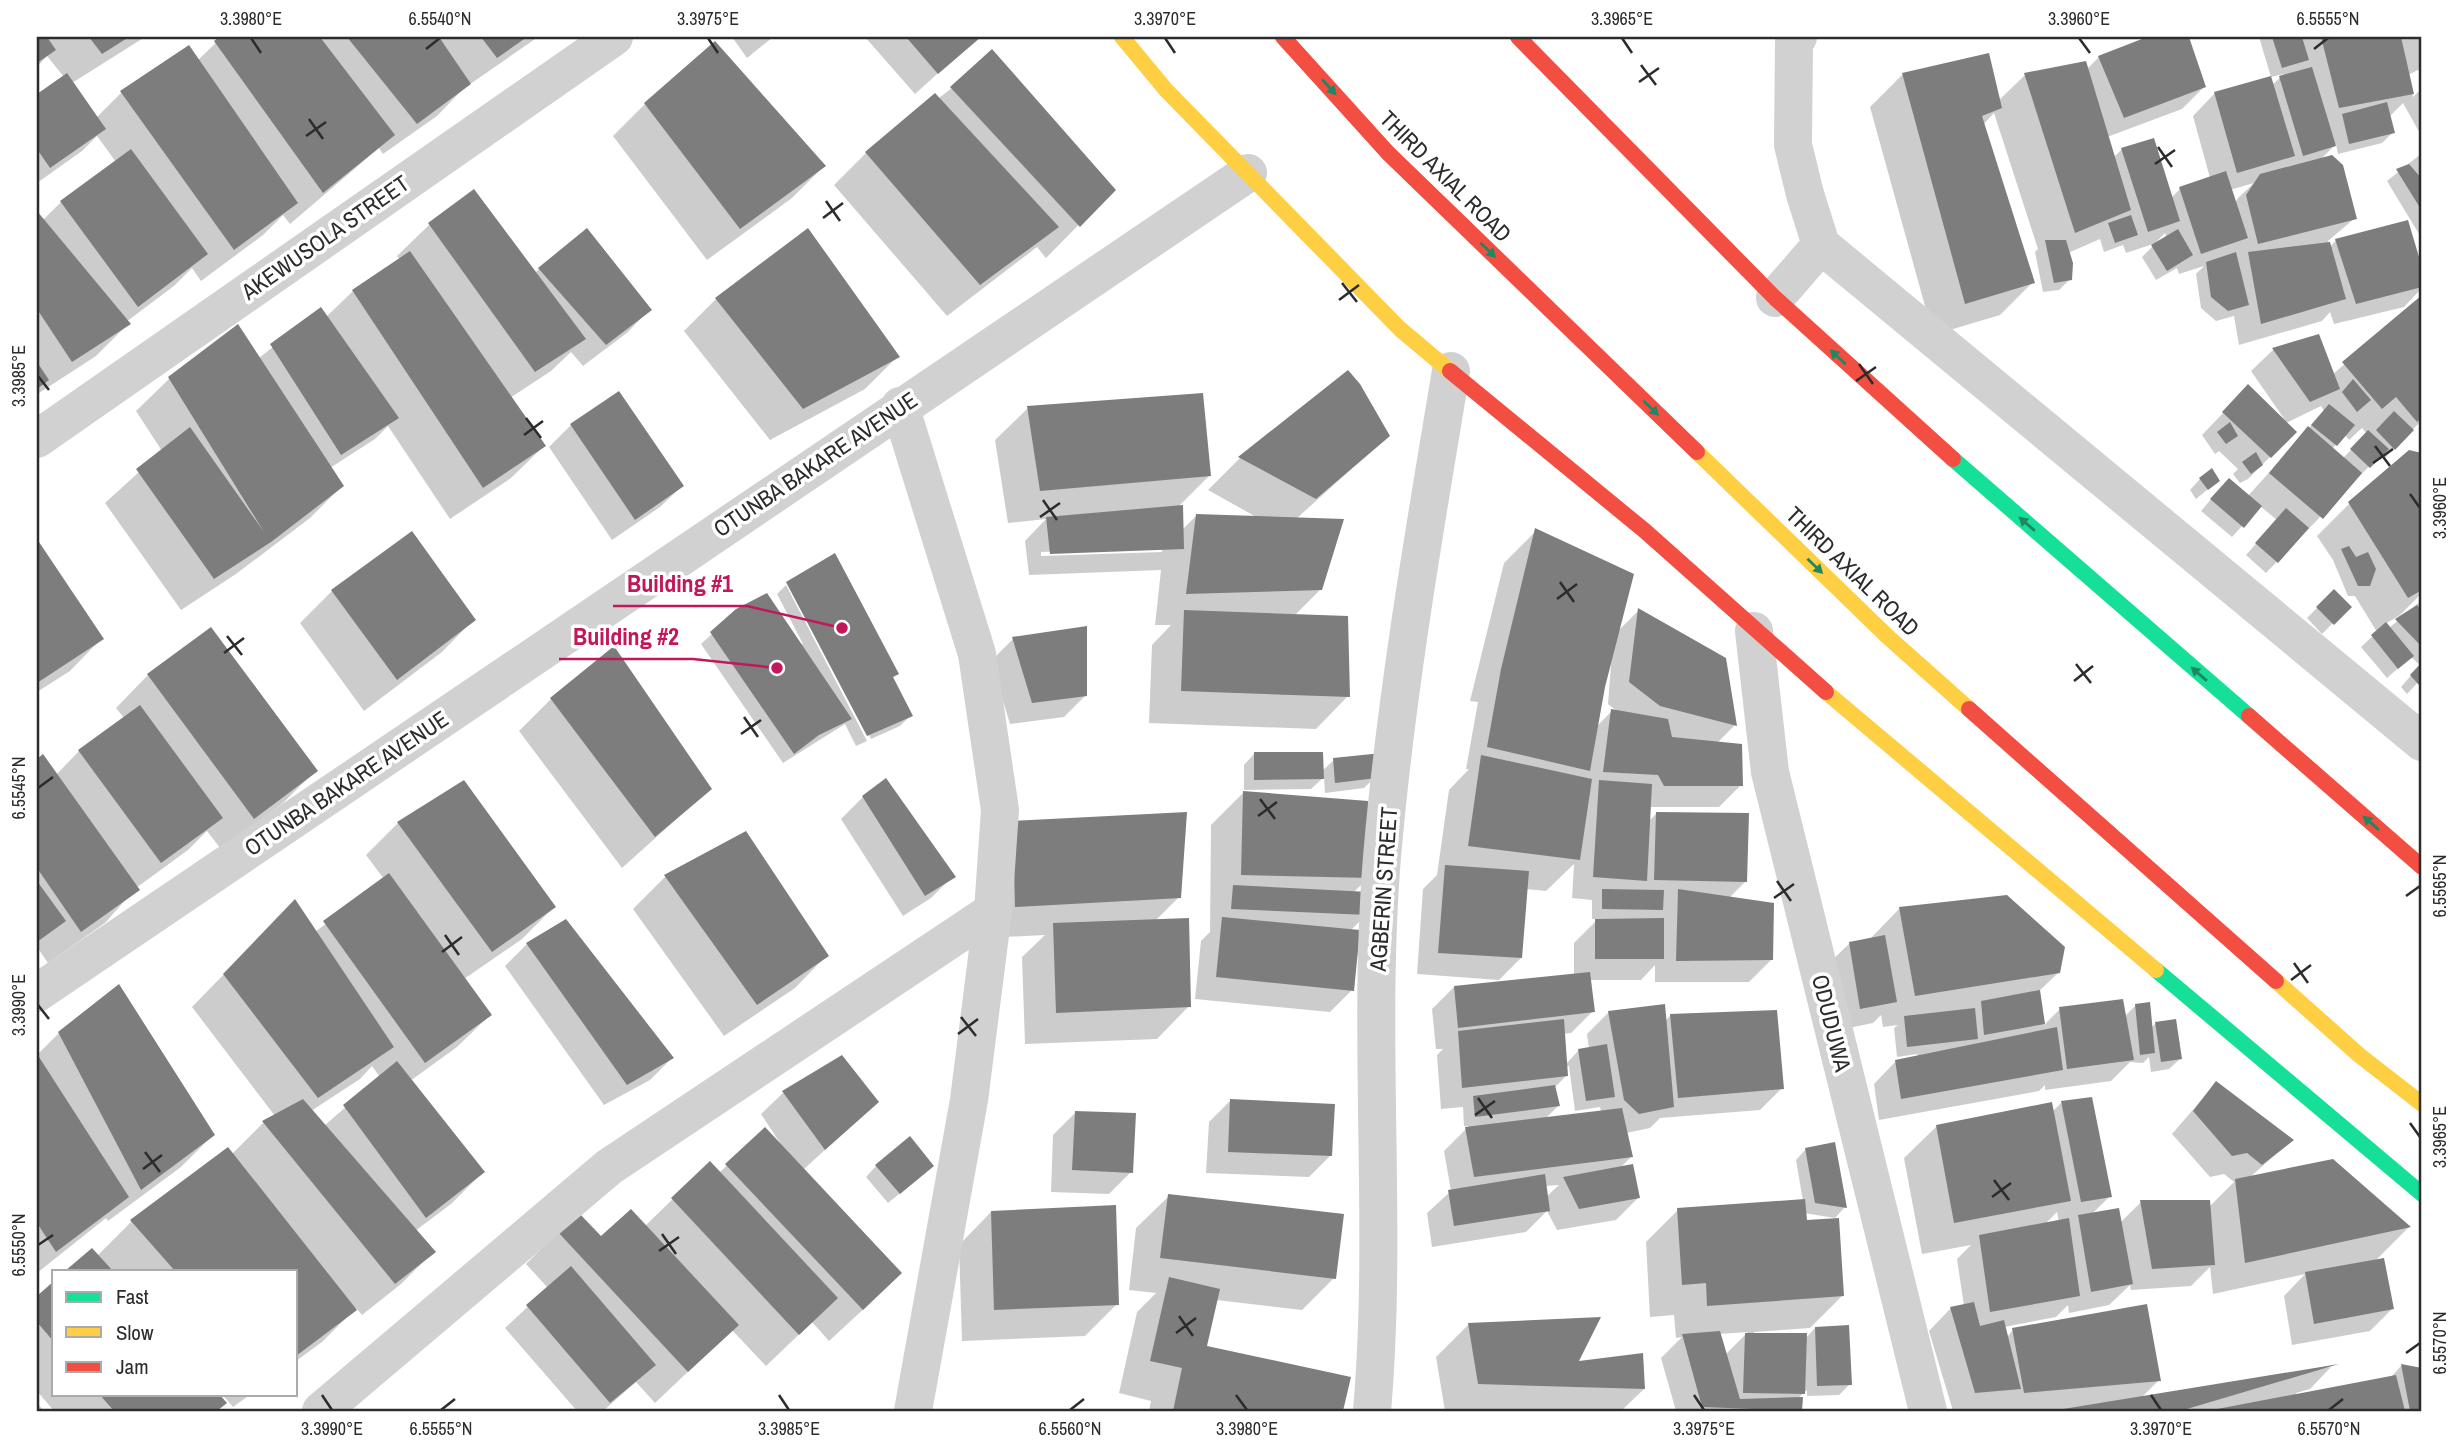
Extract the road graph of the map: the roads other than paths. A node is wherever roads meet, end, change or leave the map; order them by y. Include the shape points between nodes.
1 (614, 37) edge
2 (1122, 37) edge
3 (1283, 37) edge
4 (1518, 37) edge
5 (1798, 37) edge
6 (1248, 173) junction
7 (1821, 245) junction
8 (1775, 298) junction
9 (1451, 372) junction
10 (900, 406) junction
11 (37, 439) edge
12 (1754, 631) junction
13 (2422, 742) edge
14 (2422, 867) edge
15 (993, 911) junction
16 (37, 993) edge
17 (2422, 1104) edge
18 (2422, 1194) edge
19 (321, 1411) edge
20 (913, 1411) edge
21 (1372, 1411) edge
22 (1928, 1411) edge

1 - 11 street, AKEWUSOLA STREET
2 - 6 main road
3 -> 17 main road, THIRD AXIAL ROAD via 1388,153 1888,637 2359,1055
4 - 8 main road
5 - 7 street via 1794,41 1793,145
6 - 9 main road via 1400,329
6 - 10 street, OTUNBA BAKARE AVENUE
7 - 8 street
7 - 13 street
14 -> 8 main road via 1864,381
9 - 12 main road via 1645,531
9 - 21 street, AGBERIN STREET via 1410,614 1382,858 1374,1078 1379,1328
10 - 15 street via 977,654 1000,810
10 - 16 street, OTUNBA BAKARE AVENUE
12 - 18 main road
12 - 22 street, ODUDUWA via 1770,772
15 - 19 street via 609,1167
15 - 20 street via 969,1100

